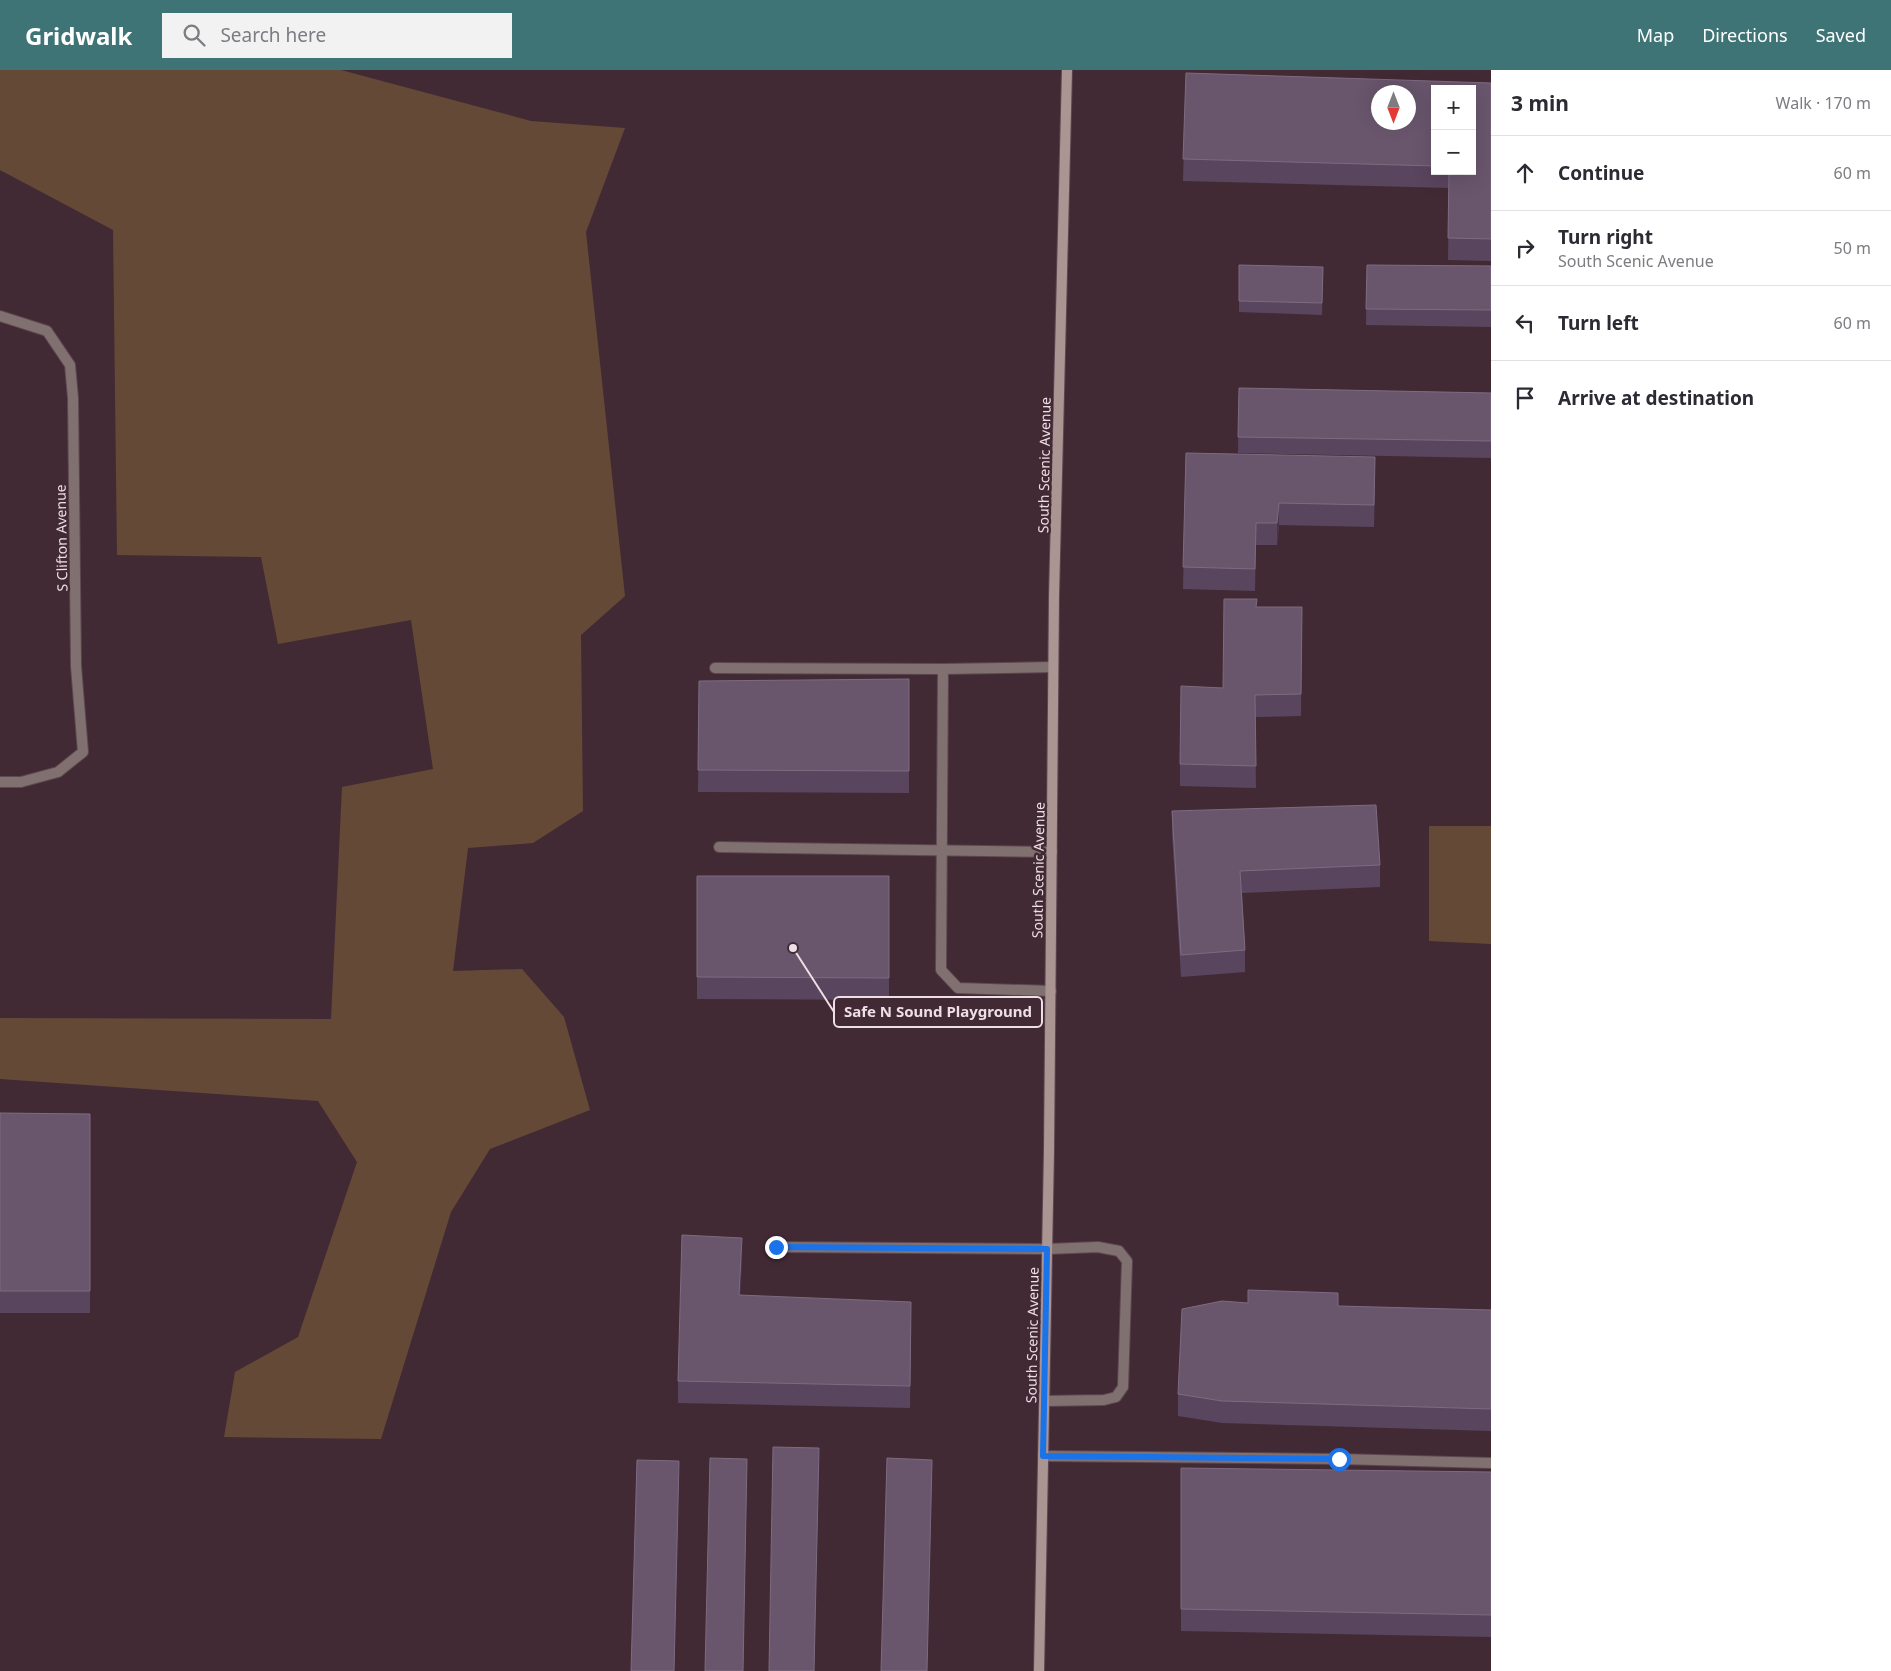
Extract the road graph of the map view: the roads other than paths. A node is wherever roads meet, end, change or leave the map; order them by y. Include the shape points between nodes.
1 (1067, 70) edge
2 (0, 316) edge
3 (1054, 667) junction
4 (715, 668) dead end
5 (943, 669) junction
6 (0, 782) edge
7 (719, 847) dead end
8 (942, 850) junction
9 (1052, 852) junction
10 (1051, 991) junction
11 (776, 1247) dead end
12 (1047, 1249) junction
13 (1044, 1401) junction
14 (1043, 1456) junction
15 (1491, 1463) edge
16 (1039, 1671) edge

1 - 3 main road, South Scenic Avenue
2 - 6 street, S Clifton Avenue via 47,331 70,364 76,666 83,752 58,772 21,782
3 - 5 street
3 - 9 main road, South Scenic Avenue
4 - 5 street
5 - 8 street
7 - 8 street
8 - 9 street
8 - 10 street via 941,970 958,988
9 - 10 main road, South Scenic Avenue
10 - 12 main road, South Scenic Avenue
11 - 12 street
12 - 13 main road, South Scenic Avenue
12 - 13 street via 1098,1247 1119,1251 1127,1261 1123,1387 1116,1397 1104,1400
13 - 14 main road, South Scenic Avenue
14 - 15 street
14 - 16 main road, South Scenic Avenue

